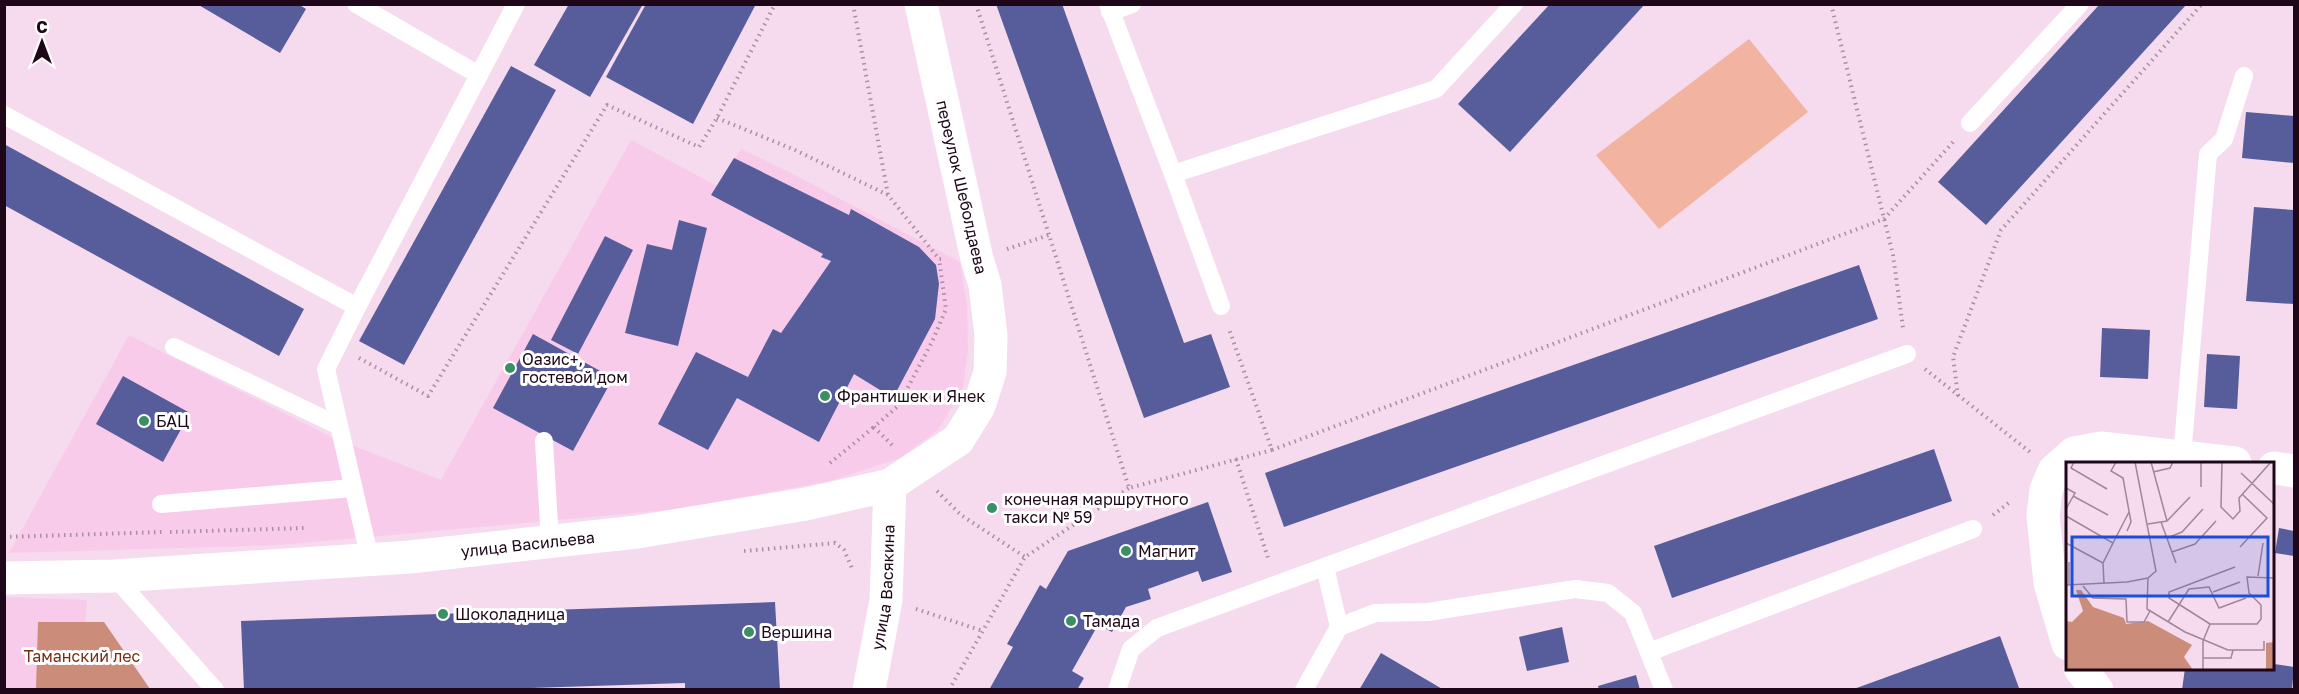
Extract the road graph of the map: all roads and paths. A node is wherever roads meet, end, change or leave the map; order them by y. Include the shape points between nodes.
1 (356, 4) edge
2 (516, 4) edge
3 (776, 4) edge
4 (853, 4) edge
5 (921, 4) edge
6 (976, 4) edge
7 (1132, 4) edge
8 (1514, 4) edge
9 (1831, 4) edge
10 (2080, 4) edge
11 (2202, 4) edge
12 (1109, 8) edge
13 (479, 75) junction
14 (2244, 76) dead end
15 (4, 115) edge
16 (717, 118) junction
17 (1970, 123) joint
18 (1173, 174) junction
19 (888, 195) junction
20 (1884, 219) junction
21 (1049, 235) junction
22 (977, 259) junction
23 (1221, 306) joint
24 (357, 307) junction
25 (338, 346) junction
26 (174, 347) dead end
27 (1907, 354) junction
28 (990, 372) joint
29 (1958, 396) junction
30 (339, 426) junction
31 (874, 427) dead end
32 (544, 441) dead end
33 (1272, 450) junction
34 (2182, 456) junction
35 (1236, 459) junction
36 (2227, 462) edge
37 (830, 463) dead end
38 (2275, 468) edge
39 (2054, 471) junction
40 (2295, 471) edge
41 (890, 485) junction
42 (1129, 488) junction
43 (353, 489) junction
44 (161, 504) dead end
45 (362, 526) junction
46 (1973, 529) dead end
47 (4, 537) edge
48 (550, 541) junction
49 (370, 559) junction
50 (1325, 567) junction
51 (114, 576) junction
52 (4, 578) edge
53 (1277, 585) junction
54 (1339, 627) junction
55 (2066, 637) edge
56 (1649, 652) junction
57 (2081, 670) edge
58 (215, 690) edge
59 (869, 690) edge
60 (949, 690) edge
61 (1117, 690) edge
62 (1304, 690) edge
63 (1664, 690) edge
64 (2097, 690) edge

1 - 13 lane
2 - 13 lane
3 - 16 path
4 - 19 path
5 - 22 street, переулок Шеболдаева
6 - 21 path
7 - 12 lane
8 - 18 lane via 1436,89
9 - 20 path
10 - 17 lane
11 - 29 path via 2001,230 1953,357
12 - 18 lane
13 - 24 lane
14 - 34 lane via 2224,139 2208,154
15 - 24 lane
16 - 19 path
16 - 25 path via 699,147 607,105 428,396
17 - 20 path
18 - 23 lane
19 - 22 path via 939,259
20 - 27 path
20 - 33 path
21 - 22 path
21 - 42 path
22 - 28 street, переулок Шеболдаева via 985,285 991,335
23 - 33 path
24 - 25 lane
25 - 30 lane via 326,369
26 - 30 lane
27 - 29 path
27 - 50 lane
28 - 41 street, улица Васильева via 979,406 958,440
29 - 39 path
30 - 43 lane
31 - 37 path
32 - 48 lane
33 - 35 path
34 - 36 street
34 - 39 street via 2101,448 2074,453
35 - 42 path
35 - 53 path
38 - 40 street
39 - 55 street via 2046,490 2043,516 2050,583
41 - 48 street, улица Васильева via 783,508 637,532
41 - 59 street, улица Васякина via 886,600
42 - 60 path via 1025,556
43 - 44 lane
43 - 45 lane
45 - 47 path
45 - 49 lane
46 - 56 lane
48 - 49 street, улица Васильева
49 - 51 street, улица Васильева
50 - 53 lane
50 - 54 lane
51 - 52 street, улица Васильева
51 - 58 lane
53 - 61 lane via 1157,628 1131,649
54 - 56 lane via 1374,613 1428,612 1575,589 1608,592 1633,613
54 - 62 lane
56 - 63 lane
57 - 64 street

